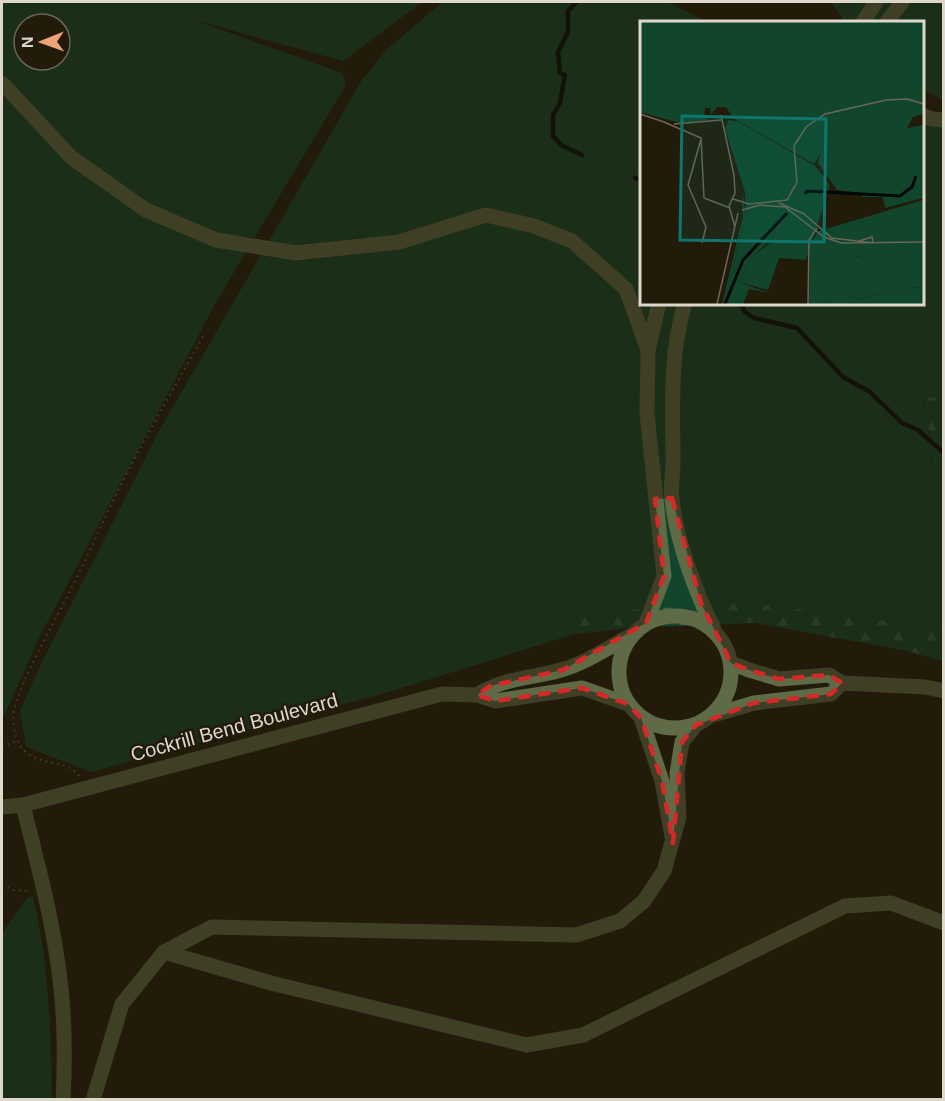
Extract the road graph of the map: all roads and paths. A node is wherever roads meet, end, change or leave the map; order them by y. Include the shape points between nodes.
1 (876, 2) edge
2 (902, 2) edge
3 (864, 21) edge
4 (888, 21) edge
5 (2, 83) edge
6 (924, 116) edge
7 (944, 120) edge
8 (626, 289) junction
9 (640, 292) edge
10 (659, 304) edge
11 (683, 304) edge
12 (203, 336) dead end
13 (648, 350) junction
14 (656, 498) junction
15 (672, 498) junction
16 (646, 623) junction
17 (714, 630) junction
18 (632, 634) junction
19 (731, 663) junction
20 (842, 683) junction
21 (944, 691) edge
22 (477, 695) junction
23 (628, 704) junction
24 (713, 715) junction
25 (642, 718) junction
26 (696, 725) junction
27 (18, 741) junction
28 (2, 746) edge
29 (83, 789) junction
30 (23, 805) junction
31 (2, 807) edge
32 (673, 843) junction
33 (2, 885) edge
34 (43, 888) junction
35 (944, 923) edge
36 (164, 952) junction
37 (63, 1100) edge
38 (93, 1100) edge

1 - 3 street
2 - 4 street
5 - 8 street via 70,157 147,210 216,240 296,253 399,242 486,215 534,226 572,241
6 - 7 street
8 - 9 street
8 - 13 street
10 - 13 street
11 - 15 street via 671,404
12 - 27 path via 112,503 23,685 14,710
13 - 14 street via 647,414
14 - 15 street
14 - 16 street via 664,576
15 - 17 street via 690,572
16 - 17 street via 663,616 681,615
16 - 18 street
17 - 19 street via 725,644
18 - 22 street, Cockrill Bend Boulevard via 563,670 490,686
18 - 23 street via 618,668 620,687
19 - 20 street via 779,679 829,675
19 - 24 street via 731,682 725,700
20 - 21 street
20 - 24 street via 831,694 754,703
22 - 23 street, Cockrill Bend Boulevard via 495,702 582,688
22 - 29 street, Cockrill Bend Boulevard via 442,694
23 - 25 street
24 - 26 street
25 - 26 street via 659,727 678,729
25 - 32 street via 662,781
26 - 32 street via 682,742 676,772 679,817
27 - 28 path
27 - 29 path via 33,757 76,772
29 - 30 street, Cockrill Bend Boulevard
30 - 31 street, Cockrill Bend Boulevard
30 - 34 street
32 - 36 street via 664,871 644,901 620,921 576,935 212,927
33 - 34 path via 22,891
34 - 37 street via 61,990
35 - 36 street via 891,903 844,906 583,1035 527,1045 271,983
36 - 38 street via 122,1004

